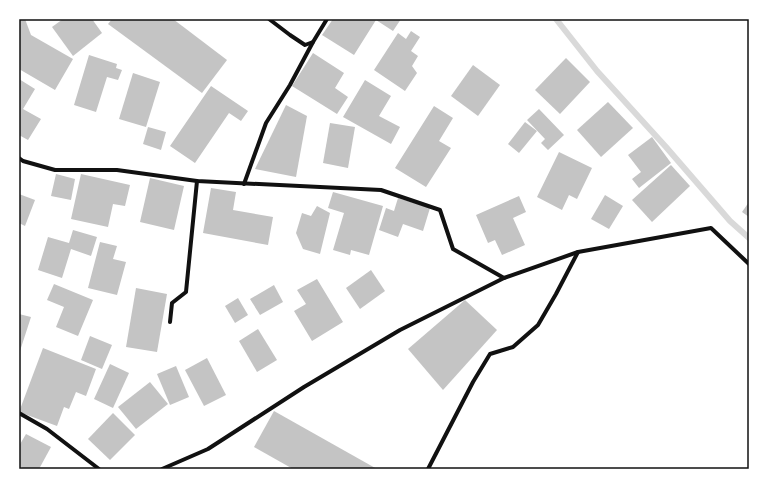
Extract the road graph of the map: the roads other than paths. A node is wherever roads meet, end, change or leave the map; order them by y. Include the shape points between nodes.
1 (269, 19) edge
2 (327, 19) edge
3 (313, 42) junction
4 (19, 158) edge
5 (197, 181) junction
6 (244, 184) junction
7 (578, 252) junction
8 (749, 264) edge
9 (504, 278) junction
10 (170, 322) dead end
11 (19, 413) edge
12 (99, 469) edge
13 (162, 469) edge
14 (428, 469) edge

1 - 3 street via 305,45
2 - 3 street
3 - 6 street via 266,123
4 - 5 street via 55,170 117,170
5 - 6 street
5 - 10 street via 186,292 172,303
6 - 9 street via 381,190 440,210 453,249
7 - 8 street via 711,228
7 - 9 street
7 - 14 street via 538,324 513,347 490,354
9 - 13 street via 400,330 208,448
11 - 12 street via 47,430

